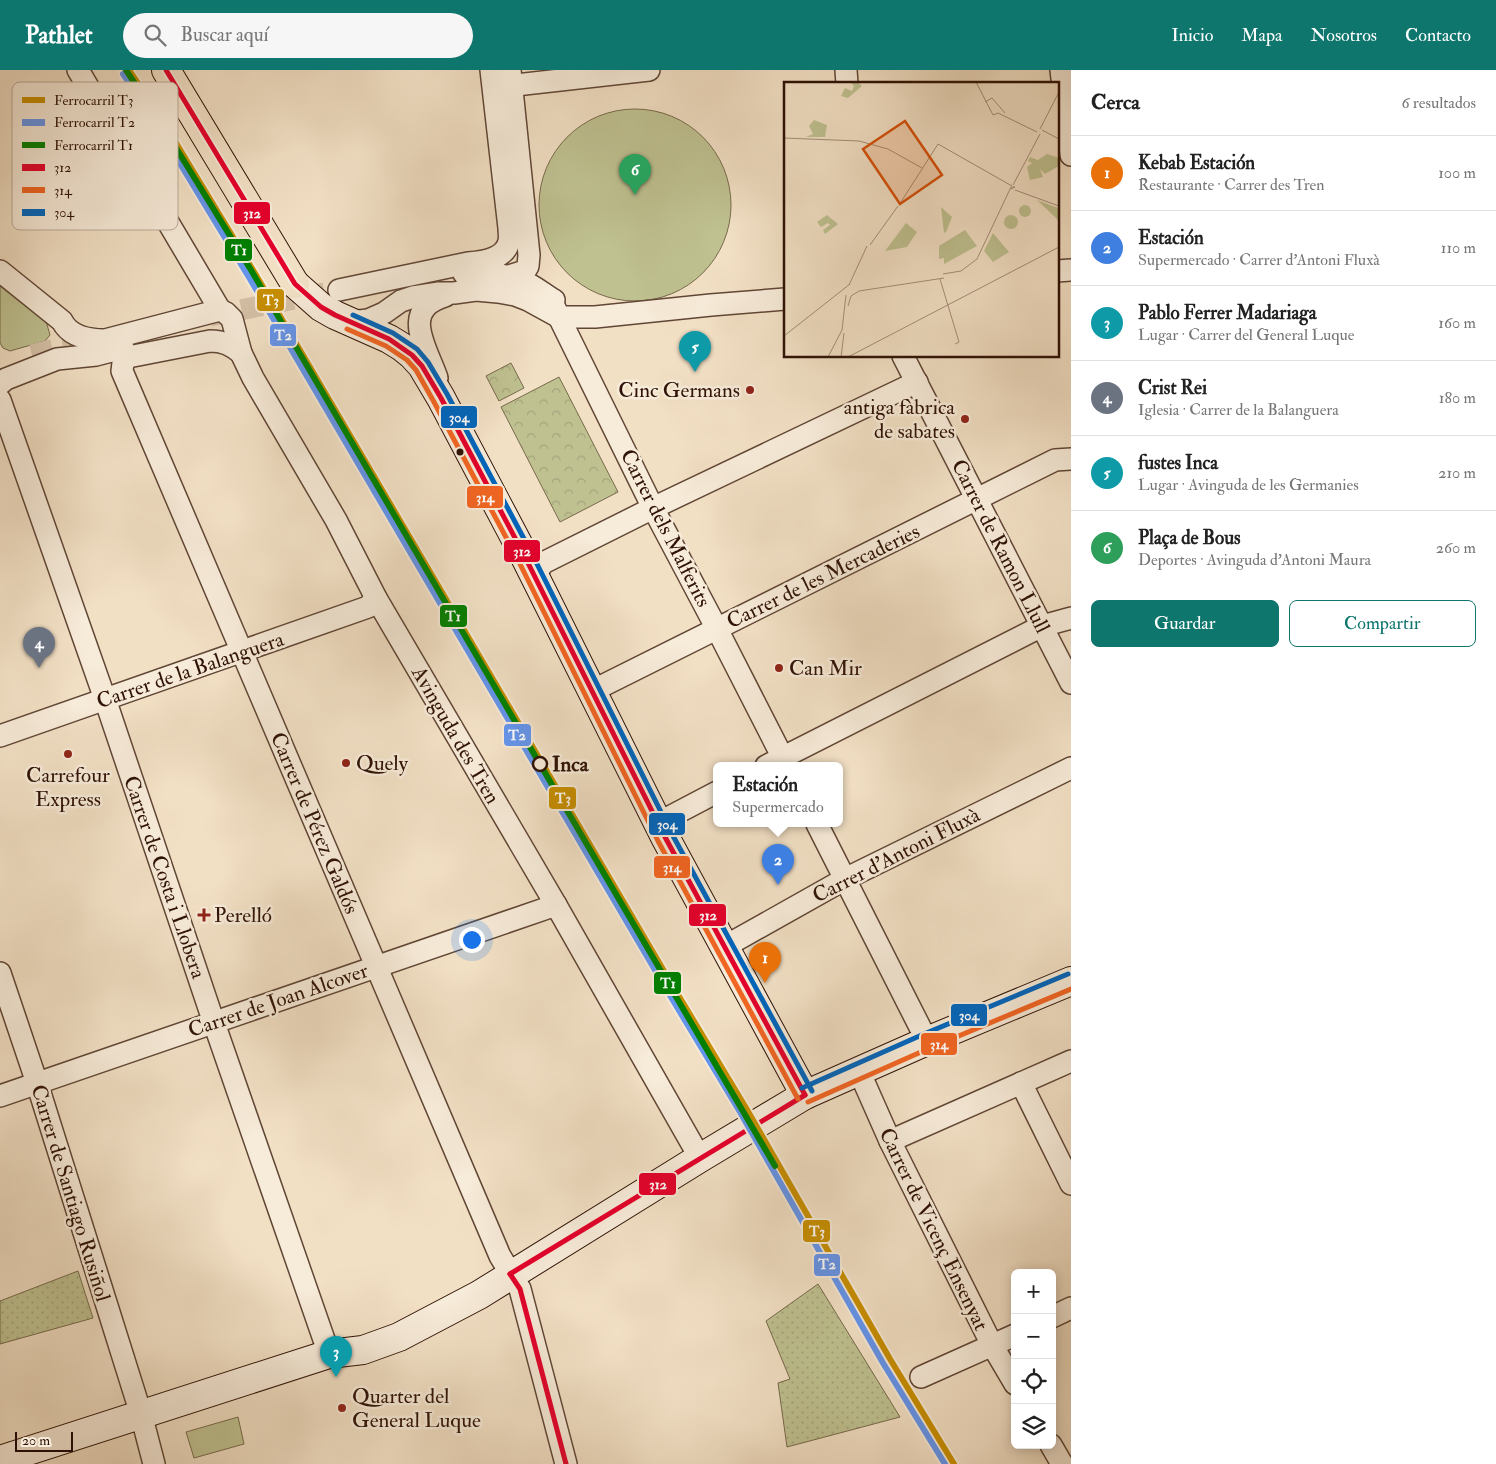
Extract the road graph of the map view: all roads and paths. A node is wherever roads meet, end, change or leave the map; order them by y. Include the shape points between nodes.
1 (78, 70) edge
2 (166, 70) edge
3 (649, 70) edge
4 (1061, 70) edge
5 (502, 78) edge
6 (85, 82) edge
7 (173, 82) edge
8 (178, 90) edge
9 (1071, 155) edge
10 (167, 230) edge
11 (1071, 270) edge
12 (1058, 271) edge
13 (1, 273) edge
14 (509, 276) junction
15 (454, 293) junction
16 (544, 294) junction
17 (784, 299) edge
18 (344, 304) junction
19 (582, 316) junction
20 (559, 317) junction
21 (216, 319) junction
22 (72, 333) junction
23 (241, 354) junction
24 (32, 355) tunnel mouth
25 (904, 358) edge
26 (57, 359) junction
27 (0, 368) edge
28 (917, 382) junction
29 (0, 384) edge
30 (441, 398) junction
31 (0, 400) edge
32 (1063, 459) edge
33 (977, 500) junction
34 (653, 508) junction
35 (534, 576) junction
36 (376, 598) junction
37 (1071, 618) edge
38 (1042, 626) junction
39 (717, 629) junction
40 (242, 652) junction
41 (1071, 683) edge
42 (592, 691) junction
43 (105, 699) junction
44 (0, 736) edge
45 (779, 762) edge
46 (781, 762) edge
47 (1071, 768) edge
48 (713, 794) edge
49 (658, 823) junction
50 (819, 827) edge
51 (845, 879) junction
52 (556, 905) junction
53 (724, 947) junction
54 (377, 966) junction
55 (0, 973) edge
56 (1071, 981) edge
57 (214, 1022) junction
58 (927, 1041) junction
59 (1071, 1061) edge
60 (859, 1071) junction
61 (37, 1083) junction
62 (1021, 1083) junction
63 (805, 1095) junction
64 (0, 1096) edge
65 (890, 1141) junction
66 (700, 1158) junction
67 (1071, 1184) edge
68 (510, 1274) junction
69 (1071, 1308) edge
70 (1056, 1315) edge
71 (1011, 1336) edge
72 (992, 1345) junction
73 (330, 1354) junction
74 (921, 1377) dead end
75 (1011, 1377) edge
76 (141, 1414) junction
77 (1053, 1449) edge
78 (0, 1460) edge
79 (154, 1464) edge
80 (566, 1464) edge
81 (1062, 1464) edge

1 - 6 street, Avinguda des Tren
2 - 7 main road
3 - 5 street
4 - 9 street
5 - 14 street via 529,255 526,271
5 - 18 street via 509,228 509,242 504,251 482,262 468,263
8 - 18 main road via 295,284 335,316
10 - 21 street, Avinguda des Tren
11 - 12 street
13 - 22 street via 62,321
14 - 16 street
14 - 18 street via 464,274
15 - 18 street via 413,297 368,320
15 - 20 street via 476,290 515,295
15 - 30 street via 430,303 423,310 418,324
16 - 19 street
16 - 20 street, Carrer dels Malferits
17 - 19 street
18 - 30 main road via 412,355
19 - 20 street
20 - 34 street, Carrer dels Malferits
21 - 22 street via 196,318 105,340
21 - 23 street, Avinguda des Tren via 226,313 232,319
21 - 26 street via 96,354
22 - 26 street
23 - 36 street, Avinguda des Tren via 336,520
23 - 40 street, Carrer de Pérez Galdós via 232,345 210,341 128,358 122,371
24 - 27 street
25 - 28 street, Carrer de Ramon Llull
26 - 29 street
28 - 33 street, Carrer de Ramon Llull
28 - 34 street
30 - 35 main road
31 - 43 street, Carrer de Costa i Llobera
32 - 33 street, Carrer de les Mercaderies
33 - 38 street, Carrer de Ramon Llull
33 - 39 street, Carrer de les Mercaderies
34 - 35 street via 543,563
34 - 39 street, Carrer dels Malferits
35 - 42 main road
36 - 40 street, Carrer de la Balanguera via 368,607
36 - 52 street, Avinguda des Tren
37 - 38 street
38 - 41 street, Carrer de Ramon Llull
38 - 46 street
39 - 42 street, Carrer de les Mercaderies
39 - 45 street, Carrer dels Malferits
40 - 43 street, Carrer de la Balanguera
40 - 54 street, Carrer de Pérez Galdós
42 - 49 main road
43 - 44 street, Carrer de la Balanguera
43 - 57 street, Carrer de Costa i Llobera
47 - 51 street, Carrer d'Antoni Fluxà
48 - 49 street
49 - 53 main road
50 - 51 street
51 - 53 street, Carrer d'Antoni Fluxà
51 - 58 street
52 - 54 street, Carrer de Joan Alcover
52 - 66 street, Avinguda des Tren
53 - 63 main road
54 - 57 street, Carrer de Joan Alcover
54 - 68 street, Carrer de Pérez Galdós
55 - 61 street, Carrer de Santiago Rusiñol
56 - 58 main road
57 - 61 street, Carrer de Joan Alcover
57 - 73 street, Carrer de Costa i Llobera
58 - 60 main road
59 - 62 street
60 - 63 main road
60 - 65 street, Carrer de Vicenç Ensenyat
61 - 64 street, Carrer de Joan Alcover
61 - 76 street, Carrer de Santiago Rusiñol
62 - 65 street
62 - 67 street
63 - 66 main road
65 - 72 street, Carrer de Vicenç Ensenyat
66 - 68 main road
68 - 73 main road via 399,1337 363,1350
68 - 80 street, Carrer de Pérez Galdós via 520,1289
69 - 70 street
71 - 72 street
72 - 74 street
72 - 75 street, Carrer de Vicenç Ensenyat
73 - 76 main road
76 - 78 main road
76 - 79 street, Carrer de Santiago Rusiñol
77 - 81 street

